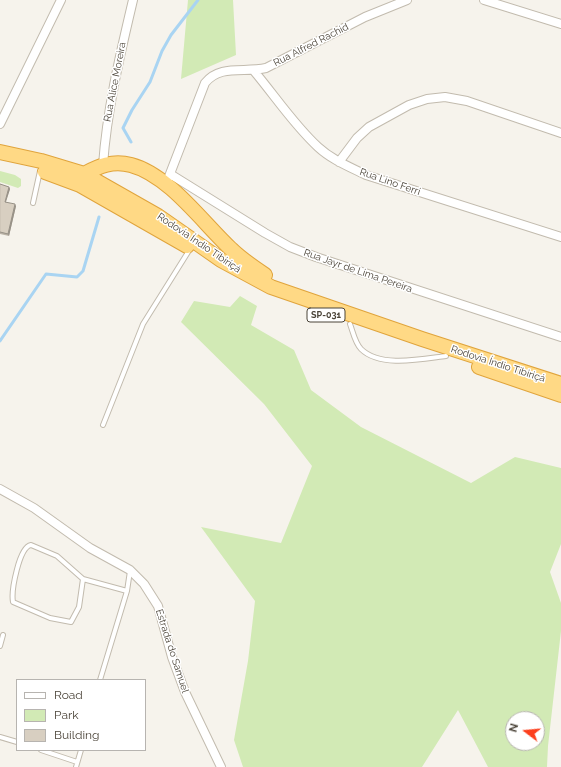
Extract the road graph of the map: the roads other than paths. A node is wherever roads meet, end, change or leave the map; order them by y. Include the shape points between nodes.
1 (61, 0) edge
2 (133, 0) edge
3 (407, 0) edge
4 (484, 0) edge
5 (561, 24) edge
6 (254, 71) junction
7 (0, 124) edge
8 (561, 133) edge
9 (0, 152) edge
10 (0, 161) edge
11 (339, 162) junction
12 (104, 165) junction
13 (40, 170) junction
14 (84, 174) junction
15 (167, 179) junction
16 (33, 203) dead end
17 (561, 237) edge
18 (190, 248) junction
19 (286, 292) junction
20 (350, 324) junction
21 (561, 337) edge
22 (446, 356) junction
23 (561, 384) edge
24 (561, 395) edge
25 (103, 425) dead end
26 (0, 489) edge
27 (130, 570) junction
28 (83, 579) junction
29 (127, 591) junction
30 (3, 635) dead end
31 (0, 646) edge
32 (100, 679) edge
33 (0, 737) edge
34 (16, 742) edge
35 (44, 751) edge
36 (80, 751) edge
37 (77, 762) junction
38 (76, 767) edge
39 (221, 767) edge

1 - 7 street
2 - 12 street, Rua Alice Moreira via 112,91
3 - 6 street, Rua Alfred Rachid via 365,17 282,61
4 - 5 street
6 - 11 street, Rua Lino Ferri via 300,128 319,148
6 - 15 street, Rua Alfred Rachid via 222,71 212,75 205,84
8 - 11 street via 467,101 445,97 427,99 409,105 369,127
9 - 14 highway, Rodovia Índio Tibiriçá / SP-031
10 - 13 highway, Rodovia Índio Tibiriçá / SP-031
11 - 17 street, Rua Lino Ferri via 374,177
12 - 14 highway
12 - 15 highway via 131,165
13 - 16 lane
13 - 18 highway, Rodovia Índio Tibiriçá / SP-031 via 80,185
14 - 19 highway, Rodovia Índio Tibiriçá / SP-031 via 158,216 248,276
15 - 19 highway via 231,250
15 - 21 street, Rua Jayr de Lima Pereira via 290,247
18 - 20 highway, Rodovia Índio Tibiriçá / SP-031 via 244,282
18 - 25 lane via 143,324
19 - 23 highway, Rodovia Índio Tibiriçá / SP-031
20 - 22 highway, Rodovia Índio Tibiriçá / SP-031
20 - 22 lane via 356,342 362,350 372,356 406,361
22 - 24 highway, Rodovia Índio Tibiriçá / SP-031
26 - 27 street, Estrada do Samuel via 34,508 90,548
27 - 29 lane
27 - 39 street, Estrada do Samuel via 144,584 158,606 185,692
28 - 28 lane via 57,556 31,545 27,546 20,557 14,602 50,618 71,622 79,607
28 - 29 lane
29 - 32 lane
30 - 31 lane
33 - 34 lane
35 - 37 lane
36 - 37 lane
37 - 38 lane

